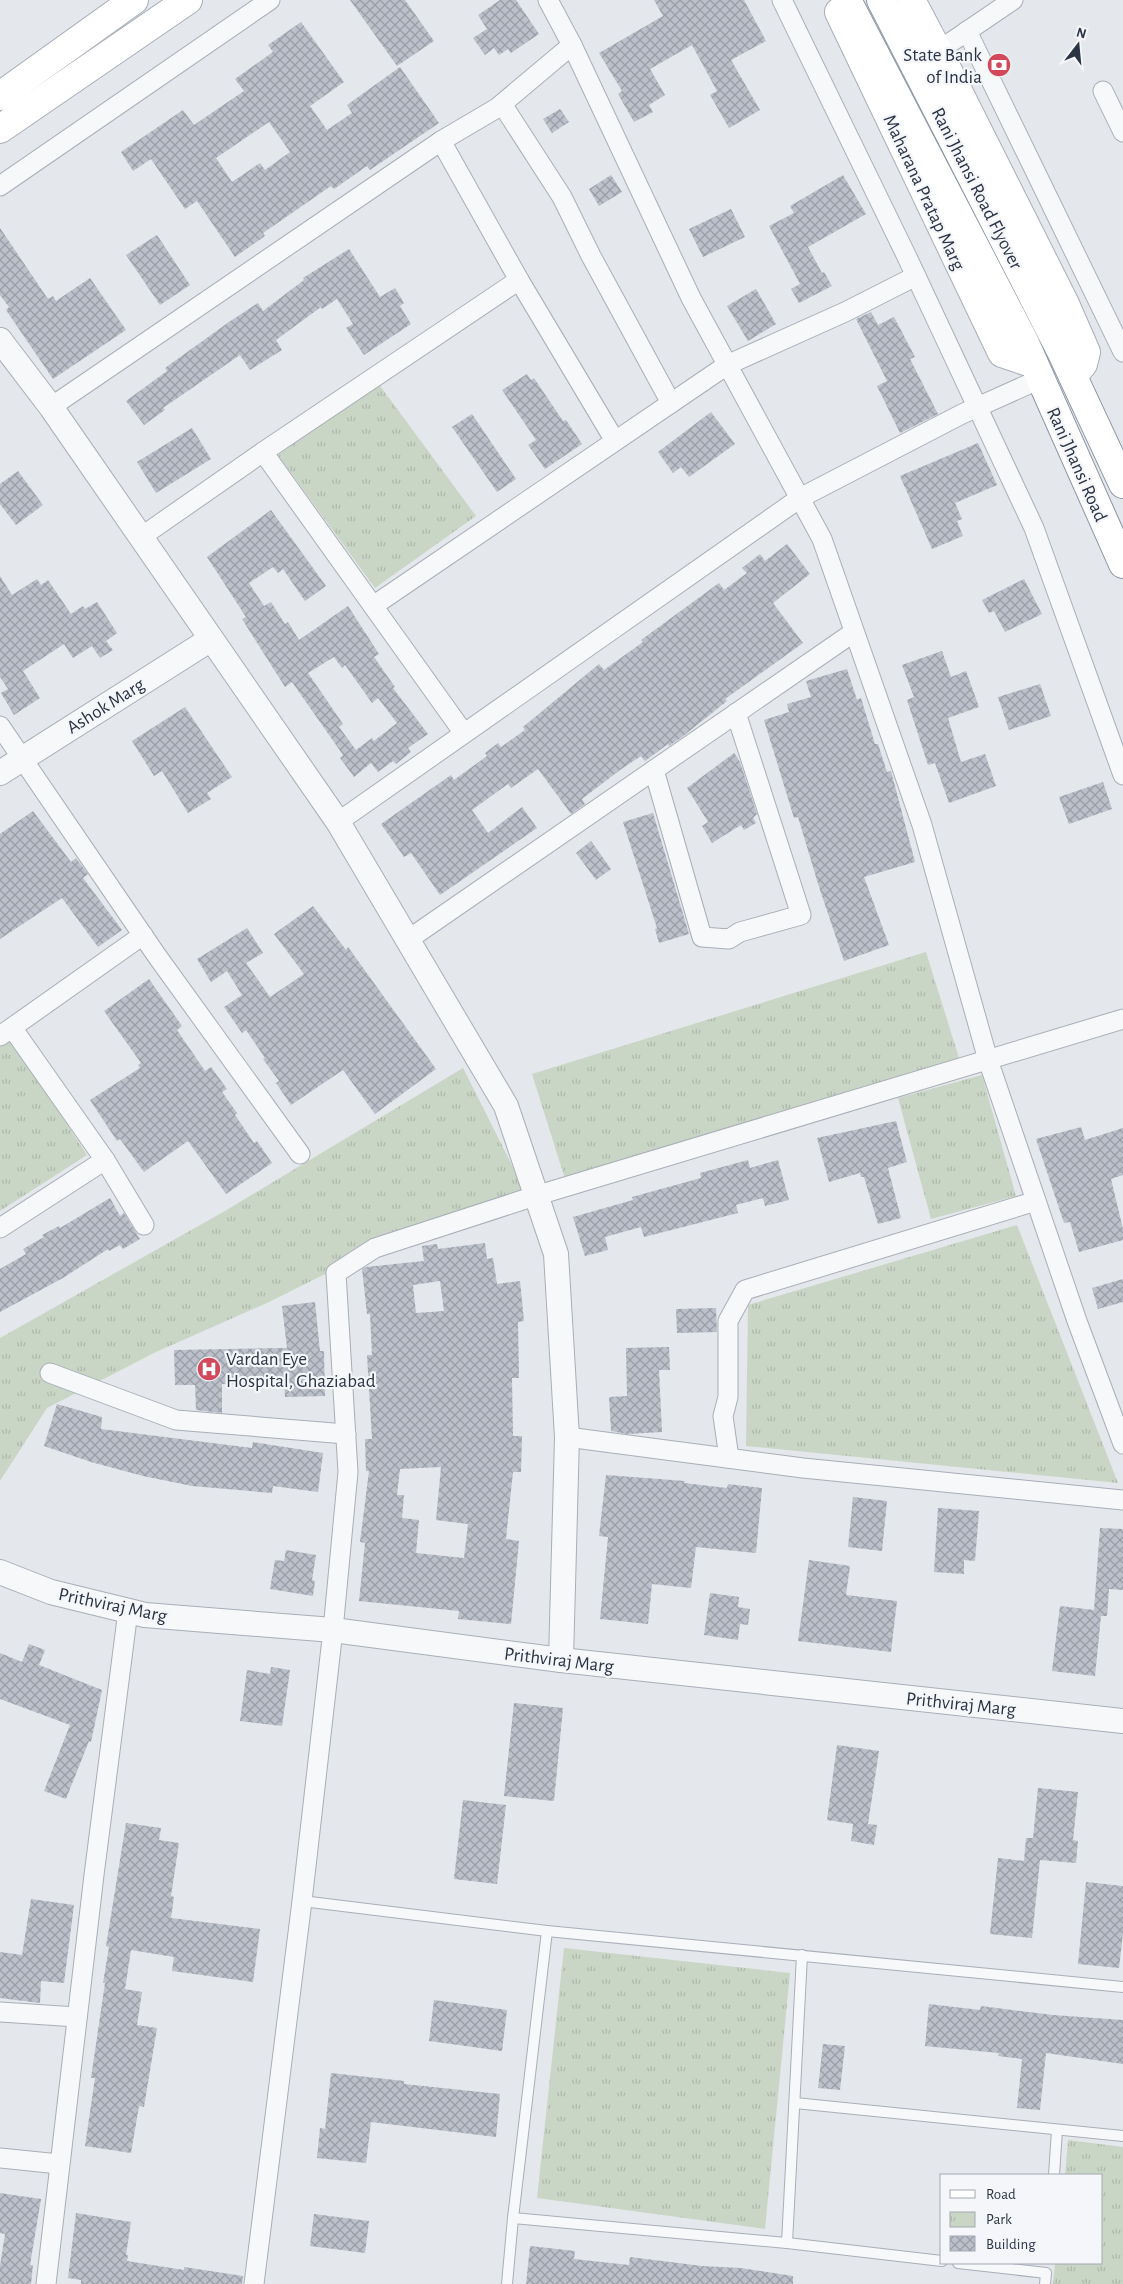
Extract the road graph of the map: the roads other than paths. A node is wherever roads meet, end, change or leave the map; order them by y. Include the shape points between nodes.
1 (134, 0) edge
2 (188, 0) edge
3 (270, 0) edge
4 (548, 0) edge
5 (782, 0) edge
6 (834, 0) edge
7 (847, 0) edge
8 (881, 0) edge
9 (911, 0) edge
10 (1012, 0) edge
11 (967, 31) junction
12 (572, 45) junction
13 (938, 50) junction
14 (1103, 91) dead end
15 (0, 96) edge
16 (502, 104) junction
17 (0, 129) edge
18 (1123, 132) edge
19 (441, 140) junction
20 (0, 186) edge
21 (916, 276) junction
22 (519, 280) junction
23 (0, 340) edge
24 (1123, 352) edge
25 (727, 365) junction
26 (1037, 371) junction
27 (1073, 376) junction
28 (671, 403) junction
29 (51, 407) junction
30 (976, 407) junction
31 (615, 441) junction
32 (262, 452) junction
33 (1116, 452) edge
34 (1123, 484) edge
35 (800, 498) junction
36 (141, 537) junction
37 (1123, 564) edge
38 (372, 606) junction
39 (854, 632) junction
40 (211, 639) junction
41 (736, 714) junction
42 (0, 726) edge
43 (463, 732) junction
44 (22, 757) junction
45 (654, 770) junction
46 (0, 773) edge
47 (1123, 775) edge
48 (338, 822) junction
49 (143, 935) junction
50 (409, 939) junction
51 (1123, 1019) edge
52 (6, 1032) edge
53 (988, 1060) junction
54 (300, 1154) dead end
55 (105, 1160) junction
56 (535, 1196) junction
57 (1036, 1201) junction
58 (144, 1225) dead end
59 (0, 1228) edge
60 (50, 1373) dead end
61 (346, 1434) junction
62 (567, 1437) junction
63 (1123, 1444) edge
64 (730, 1458) junction
65 (1123, 1500) edge
66 (0, 1572) edge
67 (128, 1611) junction
68 (333, 1630) junction
69 (561, 1660) junction
70 (1123, 1721) edge
71 (302, 1901) junction
72 (547, 1931) junction
73 (802, 1955) junction
74 (1123, 1987) edge
75 (0, 2012) edge
76 (77, 2017) junction
77 (795, 2103) junction
78 (1058, 2130) junction
79 (1123, 2136) edge
80 (0, 2158) edge
81 (59, 2164) junction
82 (1054, 2174) edge
83 (513, 2218) junction
84 (787, 2244) junction
85 (940, 2261) edge
86 (976, 2264) edge
87 (1046, 2268) edge
88 (46, 2284) edge
89 (254, 2284) edge
90 (507, 2284) edge
91 (1045, 2284) edge

1 - 15 main road
2 - 17 main road
3 - 20 street
4 - 12 street
5 - 21 street
6 - 26 main road, Maharana Pratap Marg via 1002,353
7 - 26 main road, Rani Jhansi Road Flyover
8 - 27 main road, Rani Jhansi Road Flyover
9 - 13 main road
10 - 11 street
11 - 13 street
11 - 24 street
12 - 16 street
12 - 25 street via 691,298
13 - 27 main road via 1086,352 1083,364
14 - 18 street
16 - 19 street
16 - 28 street via 562,197
19 - 22 street
19 - 29 street
21 - 25 street
21 - 30 street
22 - 31 street
22 - 32 street
23 - 29 street
25 - 28 street
25 - 35 street
26 - 30 street
26 - 37 main road, Rani Jhansi Road
27 - 33 main road, Rani Jhansi Road
28 - 31 street
29 - 36 street
30 - 35 street
30 - 47 street via 1034,528
31 - 38 street
32 - 36 street
32 - 38 street
33 - 34 main road, Rani Jhansi Road
35 - 39 street via 822,539
35 - 43 street
36 - 40 street
38 - 43 street
39 - 41 street
39 - 53 street via 922,825
40 - 44 street, Ashok Marg
40 - 48 street
41 - 45 street
41 - 45 street via 801,914 740,932 729,939 702,937
42 - 44 street
43 - 48 street
44 - 46 street, Ashok Marg
44 - 49 street
45 - 50 street
48 - 50 street
49 - 52 street
49 - 54 street
50 - 56 street via 506,1106
51 - 53 street
52 - 55 street
53 - 56 street
53 - 57 street
55 - 58 street
55 - 59 street
56 - 61 street via 376,1248 336,1273
56 - 62 street via 556,1254
57 - 63 street via 1076,1321
57 - 64 street via 745,1290 728,1321 728,1397 723,1416
60 - 61 street via 176,1420
61 - 68 street via 348,1472
62 - 64 street
62 - 69 street
64 - 65 street
66 - 67 street, Prithviraj Marg via 51,1592
67 - 68 street, Prithviraj Marg
67 - 76 street
68 - 69 street, Prithviraj Marg
68 - 71 street
69 - 70 street, Prithviraj Marg
71 - 72 lane
71 - 89 street
72 - 73 lane
72 - 83 lane
73 - 74 lane
73 - 77 lane
75 - 76 street
76 - 81 street
77 - 78 lane
77 - 84 lane
78 - 79 lane
78 - 82 lane
80 - 81 street
81 - 88 street
83 - 84 lane
83 - 90 lane
84 - 85 lane
86 - 87 lane
87 - 91 lane

